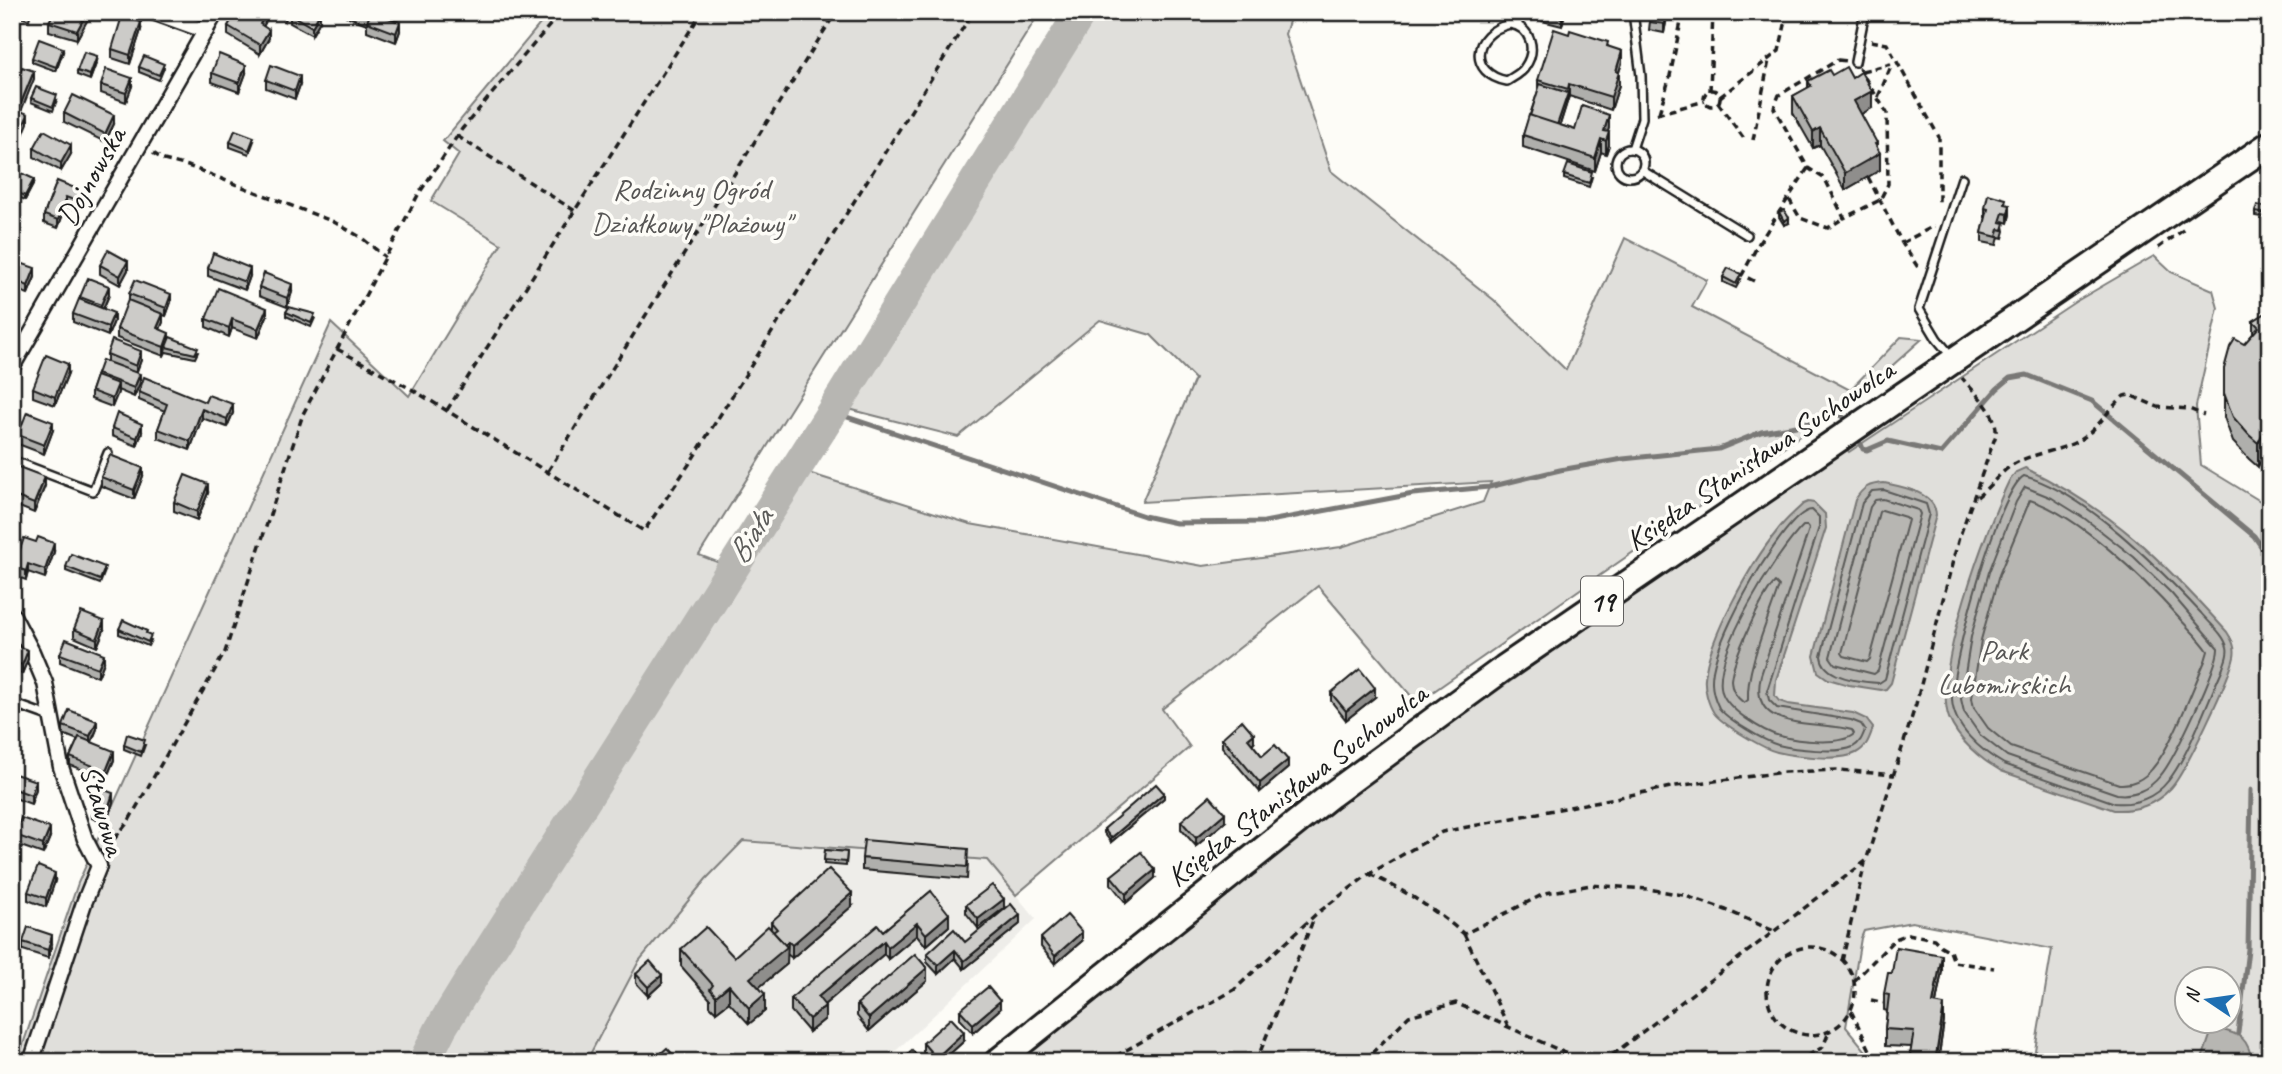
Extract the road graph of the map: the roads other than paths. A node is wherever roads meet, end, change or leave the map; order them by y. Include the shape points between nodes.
1 (153, 12) edge
2 (216, 12) edge
3 (1522, 12) edge
4 (1633, 12) edge
5 (1865, 12) edge
6 (1517, 25) junction
7 (206, 31) junction
8 (1855, 62) road end
9 (2270, 144) edge
10 (1632, 149) junction
11 (1643, 171) junction
12 (1962, 178) dead end
13 (1747, 235) dead end
14 (12, 367) edge
15 (1958, 368) junction
16 (108, 453) edge
17 (12, 460) edge
18 (12, 614) edge
19 (12, 703) edge
20 (52, 718) junction
21 (30, 1062) edge
22 (997, 1062) edge

1 - 7 street
2 - 7 street, Dojnowska
3 - 6 lane
4 - 10 lane via 1642,118
5 - 8 lane
6 - 6 lane via 1496,27 1484,37 1481,63 1496,79 1507,81 1525,68 1530,56 1531,40
7 - 14 street, Dojnowska
9 - 15 highway, Księdza Stanisława Suchowolca / 19
10 - 11 lane via 1642,154
10 - 11 lane via 1618,155 1617,170 1630,178
11 - 13 lane
12 - 15 lane via 1919,309
15 - 22 highway, Księdza Stanisława Suchowolca / 19 via 1494,676 1331,795
16 - 17 lane via 93,491
18 - 20 street, Stawowa via 45,683
19 - 20 lane
20 - 21 street, Stawowa via 61,767 99,866

